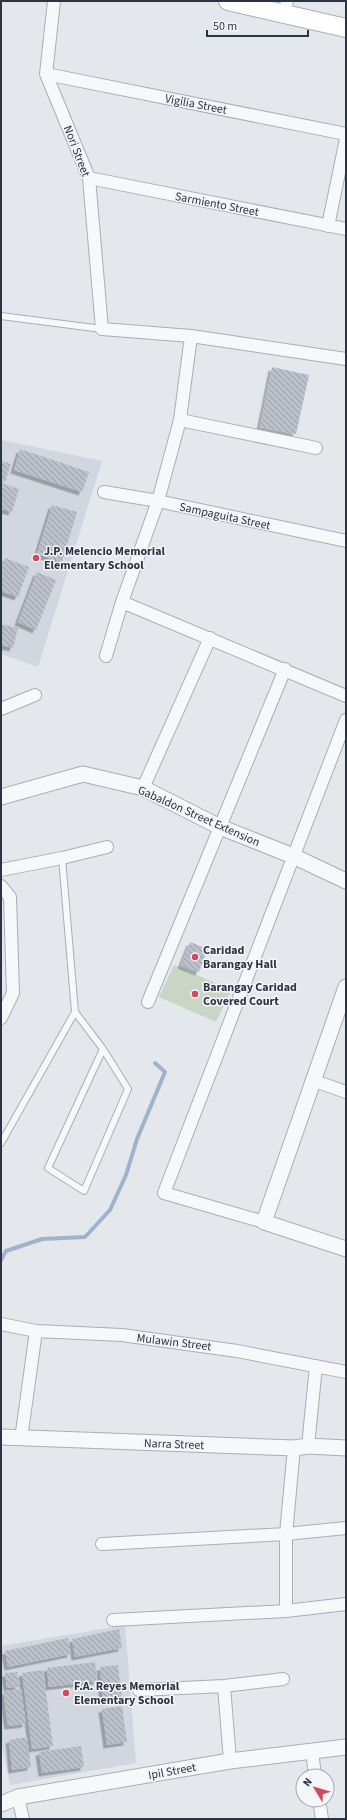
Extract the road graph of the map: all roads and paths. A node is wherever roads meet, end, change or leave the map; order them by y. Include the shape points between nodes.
1 (54, 1) edge
2 (228, 1) edge
3 (286, 7) edge
4 (346, 28) edge
5 (46, 74) junction
6 (346, 134) edge
7 (346, 139) edge
8 (88, 178) junction
9 (328, 226) junction
10 (346, 229) edge
11 (1, 316) edge
12 (102, 329) junction
13 (191, 336) junction
14 (346, 359) edge
15 (180, 420) junction
16 (316, 448) dead end
17 (104, 492) dead end
18 (158, 501) junction
19 (346, 542) edge
20 (122, 602) junction
21 (210, 638) junction
22 (106, 656) dead end
23 (285, 669) junction
24 (35, 695) dead end
25 (346, 696) edge
26 (1, 709) edge
27 (346, 720) edge
28 (143, 788) junction
29 (1, 798) edge
30 (220, 827) junction
31 (107, 847) dead end
32 (293, 856) junction
33 (62, 858) junction
34 (1, 870) edge
35 (346, 881) edge
36 (1, 886) edge
37 (346, 987) edge
38 (148, 1002) dead end
39 (75, 1012) junction
40 (1, 1018) edge
41 (103, 1049) junction
42 (312, 1080) junction
43 (346, 1092) edge
44 (1, 1143) edge
45 (264, 1222) junction
46 (346, 1248) edge
47 (1, 1324) edge
48 (36, 1331) junction
49 (316, 1366) junction
50 (346, 1372) edge
51 (1, 1437) edge
52 (21, 1439) junction
53 (301, 1447) junction
54 (346, 1448) edge
55 (346, 1528) edge
56 (286, 1534) junction
57 (102, 1544) dead end
58 (346, 1604) edge
59 (286, 1611) junction
60 (113, 1620) dead end
61 (283, 1679) dead end
62 (224, 1686) junction
63 (139, 1690) dead end
64 (346, 1747) edge
65 (312, 1751) junction
66 (230, 1761) junction
67 (314, 1768) edge
68 (18, 1797) junction
69 (1, 1801) edge
70 (320, 1808) edge
71 (22, 1819) edge
72 (322, 1819) edge

1 - 5 street, Nori Street
2 - 3 main road
3 - 4 main road
5 - 6 street, Vigilia Street
5 - 8 street, Nori Street
7 - 9 street
8 - 9 street, Sarmiento Street
8 - 12 street, Nori Street
9 - 10 street, Sarmiento Street
11 - 12 lane
12 - 13 street
13 - 14 street
13 - 15 street
15 - 16 street
15 - 18 street
17 - 18 street, Sampaguita Street
18 - 19 street, Sampaguita Street
18 - 20 street
20 - 21 street
20 - 22 street
21 - 23 street
21 - 28 street
23 - 25 street
23 - 30 street
24 - 26 street
27 - 32 street
28 - 29 street, Gabaldon Street Extension via 83,774
28 - 30 street, Gabaldon Street Extension
30 - 32 street, Gabaldon Street Extension
30 - 38 street
31 - 33 street
32 - 35 street, Gabaldon Street Extension
32 - 45 street via 164,1192
33 - 34 street
33 - 39 lane
36 - 40 street via 10,897 13,993
37 - 42 street
39 - 41 lane
39 - 44 lane
41 - 41 lane via 128,1090 84,1191 48,1168
42 - 43 street
42 - 45 street
45 - 46 street
47 - 48 street, Mulawin Street
48 - 49 street, Mulawin Street via 122,1336 237,1350
48 - 52 street
49 - 50 street, Mulawin Street
49 - 53 street
51 - 52 street, Narra Street
52 - 53 street, Narra Street
53 - 54 street, Narra Street
53 - 56 street
55 - 56 street
56 - 57 street
56 - 59 street
58 - 59 street
59 - 60 street
61 - 62 street
62 - 63 street
62 - 66 street
64 - 65 street, Ipil Street
65 - 66 street, Ipil Street
65 - 67 street
66 - 68 street, Ipil Street
68 - 69 street, Ipil Street
68 - 71 street
70 - 72 street

